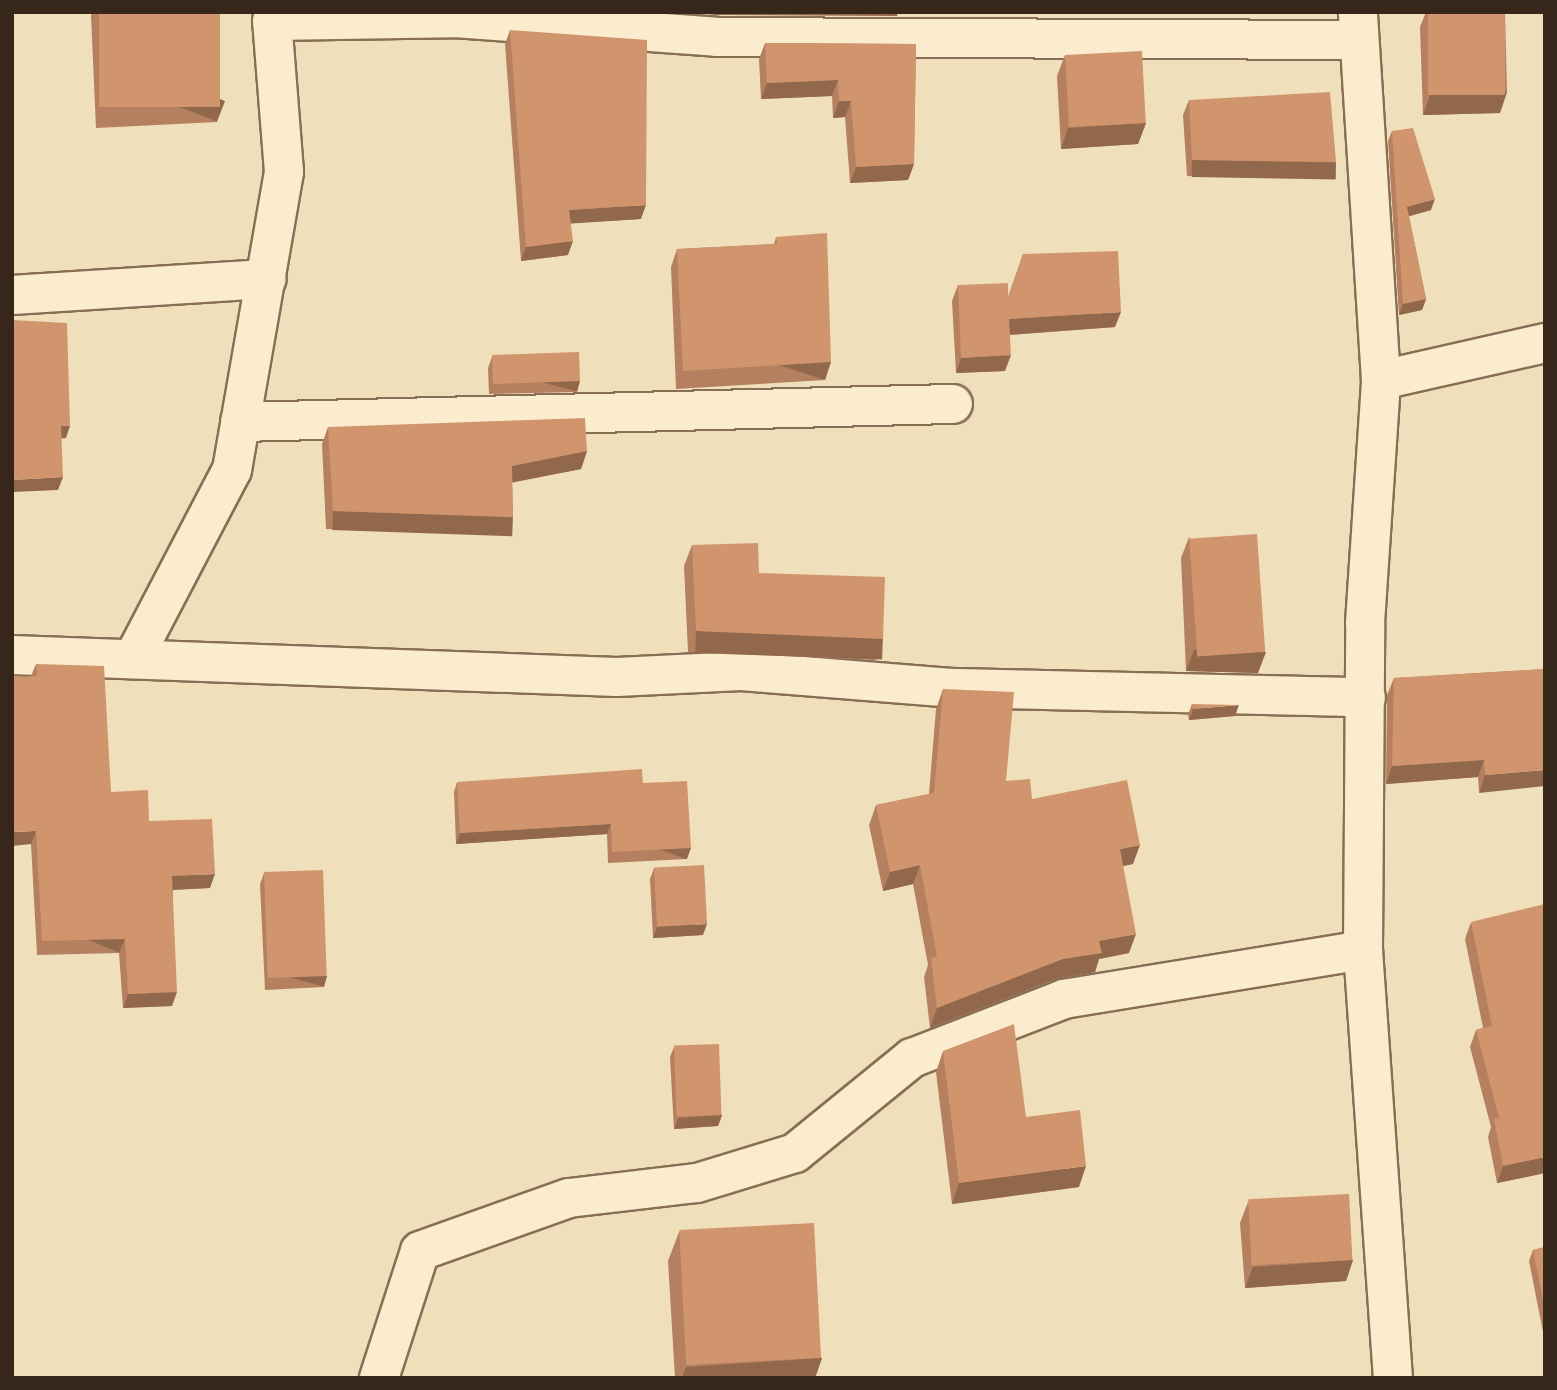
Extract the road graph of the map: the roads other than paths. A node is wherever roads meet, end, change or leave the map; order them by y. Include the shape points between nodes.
1 (1356, 26) edge
2 (266, 279) junction
3 (12, 295) edge
4 (1545, 343) edge
5 (1381, 380) junction
6 (953, 404) dead end
7 (240, 422) junction
8 (12, 655) edge
9 (133, 659) junction
10 (1366, 697) junction
11 (1363, 950) junction
12 (379, 1378) edge
13 (1393, 1378) edge

1 - 2 street via 716,37 454,18 272,21 284,172
1 - 5 street
2 - 3 street
2 - 7 street
4 - 5 street
5 - 10 street
6 - 7 street
7 - 9 street via 232,470
8 - 9 street
9 - 10 street via 617,677 741,671 954,688
10 - 11 street
11 - 12 street via 1064,999 912,1058 795,1153 697,1183 569,1198 420,1251
11 - 13 street

